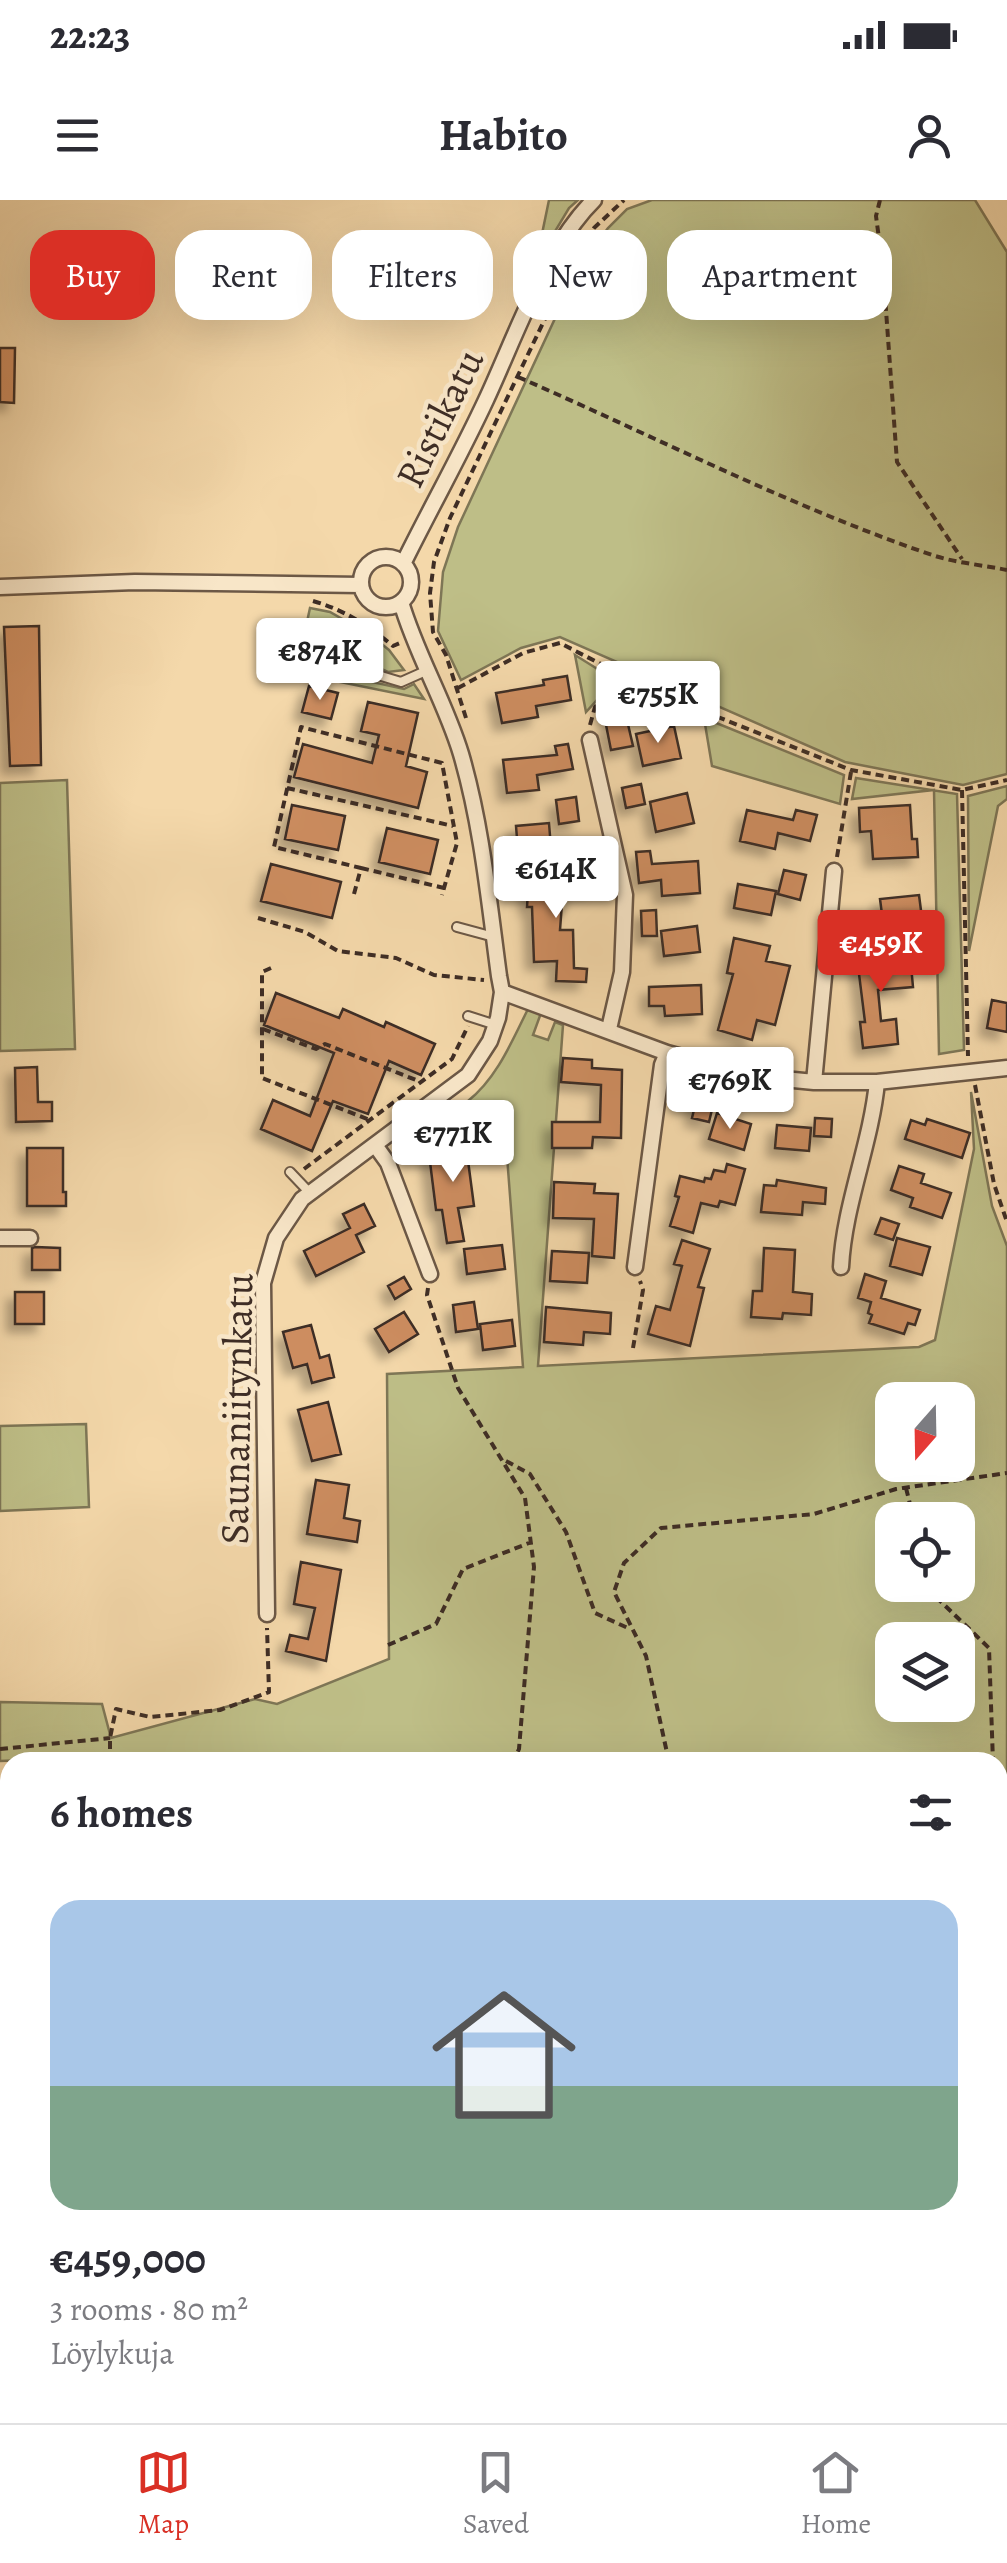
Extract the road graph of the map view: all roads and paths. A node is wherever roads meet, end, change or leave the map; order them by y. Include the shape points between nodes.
1 (594, 200) edge
2 (624, 200) edge
3 (880, 200) edge
4 (518, 377) junction
5 (963, 562) junction
6 (403, 564) junction
7 (1007, 570) edge
8 (361, 584) junction
9 (0, 587) edge
10 (305, 598) dead end
11 (400, 602) junction
12 (432, 632) junction
13 (411, 638) junction
14 (348, 666) dead end
15 (428, 670) junction
16 (622, 678) junction
17 (458, 688) junction
18 (468, 724) dead end
19 (590, 740) joint
20 (851, 770) junction
21 (1007, 780) edge
22 (288, 788) junction
23 (962, 790) junction
24 (454, 826) junction
25 (360, 868) junction
26 (834, 871) joint
27 (444, 888) junction
28 (354, 894) dead end
29 (442, 895) dead end
30 (258, 918) dead end
31 (457, 926) dead end
32 (494, 937) junction
33 (271, 968) dead end
34 (500, 984) junction
35 (470, 1017) joint
36 (496, 1025) junction
37 (262, 1029) junction
38 (609, 1029) junction
39 (667, 1052) junction
40 (970, 1064) junction
41 (1007, 1068) edge
42 (421, 1082) junction
43 (814, 1082) junction
44 (877, 1082) junction
45 (370, 1120) junction
46 (375, 1144) junction
47 (292, 1174) joint
48 (310, 1193) junction
49 (1007, 1222) edge
50 (0, 1238) edge
51 (30, 1238) dead end
52 (635, 1267) joint
53 (841, 1267) dead end
54 (430, 1274) joint
55 (633, 1348) dead end
56 (502, 1459) junction
57 (1007, 1473) edge
58 (906, 1488) junction
59 (910, 1502) edge
60 (531, 1542) junction
61 (941, 1602) edge
62 (267, 1614) joint
63 (633, 1630) junction
64 (388, 1645) dead end
65 (110, 1738) junction
66 (0, 1749) edge
67 (110, 1752) edge
68 (518, 1752) edge
69 (667, 1752) edge
70 (993, 1752) edge

1 - 6 street, Ristikatu via 554,255
2 - 4 path via 572,262
3 - 5 path via 896,462
4 - 5 path via 718,470
4 - 12 path via 434,562
5 - 7 path
6 - 8 street via 375,560
6 - 11 street via 410,586
8 - 9 street
8 - 11 street via 373,603
10 - 13 path via 336,607 393,646
11 - 13 street, Saunaniitynkatu
12 - 13 path
12 - 17 path
13 - 15 street, Saunaniitynkatu
14 - 15 lane via 400,682
15 - 32 street, Saunaniitynkatu via 461,754
16 - 17 path via 560,644 523,653
16 - 19 path via 595,708
16 - 20 path
17 - 18 path
19 - 38 street via 625,894 622,972
20 - 23 path
20 - 26 path
21 - 23 path
22 - 24 path
22 - 24 path via 301,727 442,763
22 - 25 path via 274,847
23 - 40 path
24 - 27 path via 457,843
25 - 27 path
25 - 28 path
26 - 43 street
27 - 29 path
30 - 34 path via 338,951
31 - 32 lane
32 - 34 street, Saunaniitynkatu
33 - 37 path via 262,972
34 - 36 street, Saunaniitynkatu
34 - 38 street
35 - 36 lane
35 - 42 path via 452,1058
36 - 46 street, Saunaniitynkatu via 468,1076
37 - 42 path via 316,1049 324,1044
37 - 45 path via 262,1078
38 - 39 street
39 - 43 street via 754,1076
39 - 52 street
40 - 41 street
40 - 44 street
40 - 49 path
42 - 45 path
43 - 44 street
44 - 53 street
45 - 47 path
46 - 48 street, Saunaniitynkatu
46 - 54 street
47 - 48 lane
48 - 62 street, Saunaniitynkatu via 276,1238 263,1283
50 - 51 street
52 - 55 path via 643,1290
54 - 56 path via 428,1295 458,1388
56 - 60 path via 525,1498
56 - 63 path via 530,1474 566,1532 595,1613
57 - 58 path
58 - 59 path
58 - 63 path via 814,1514 661,1528 624,1563 614,1592
60 - 64 path via 463,1569 436,1624
60 - 68 path
61 - 70 path via 989,1648
62 - 65 path via 269,1692 220,1710 150,1717 116,1709
63 - 69 path via 646,1656
65 - 66 path
65 - 67 path

